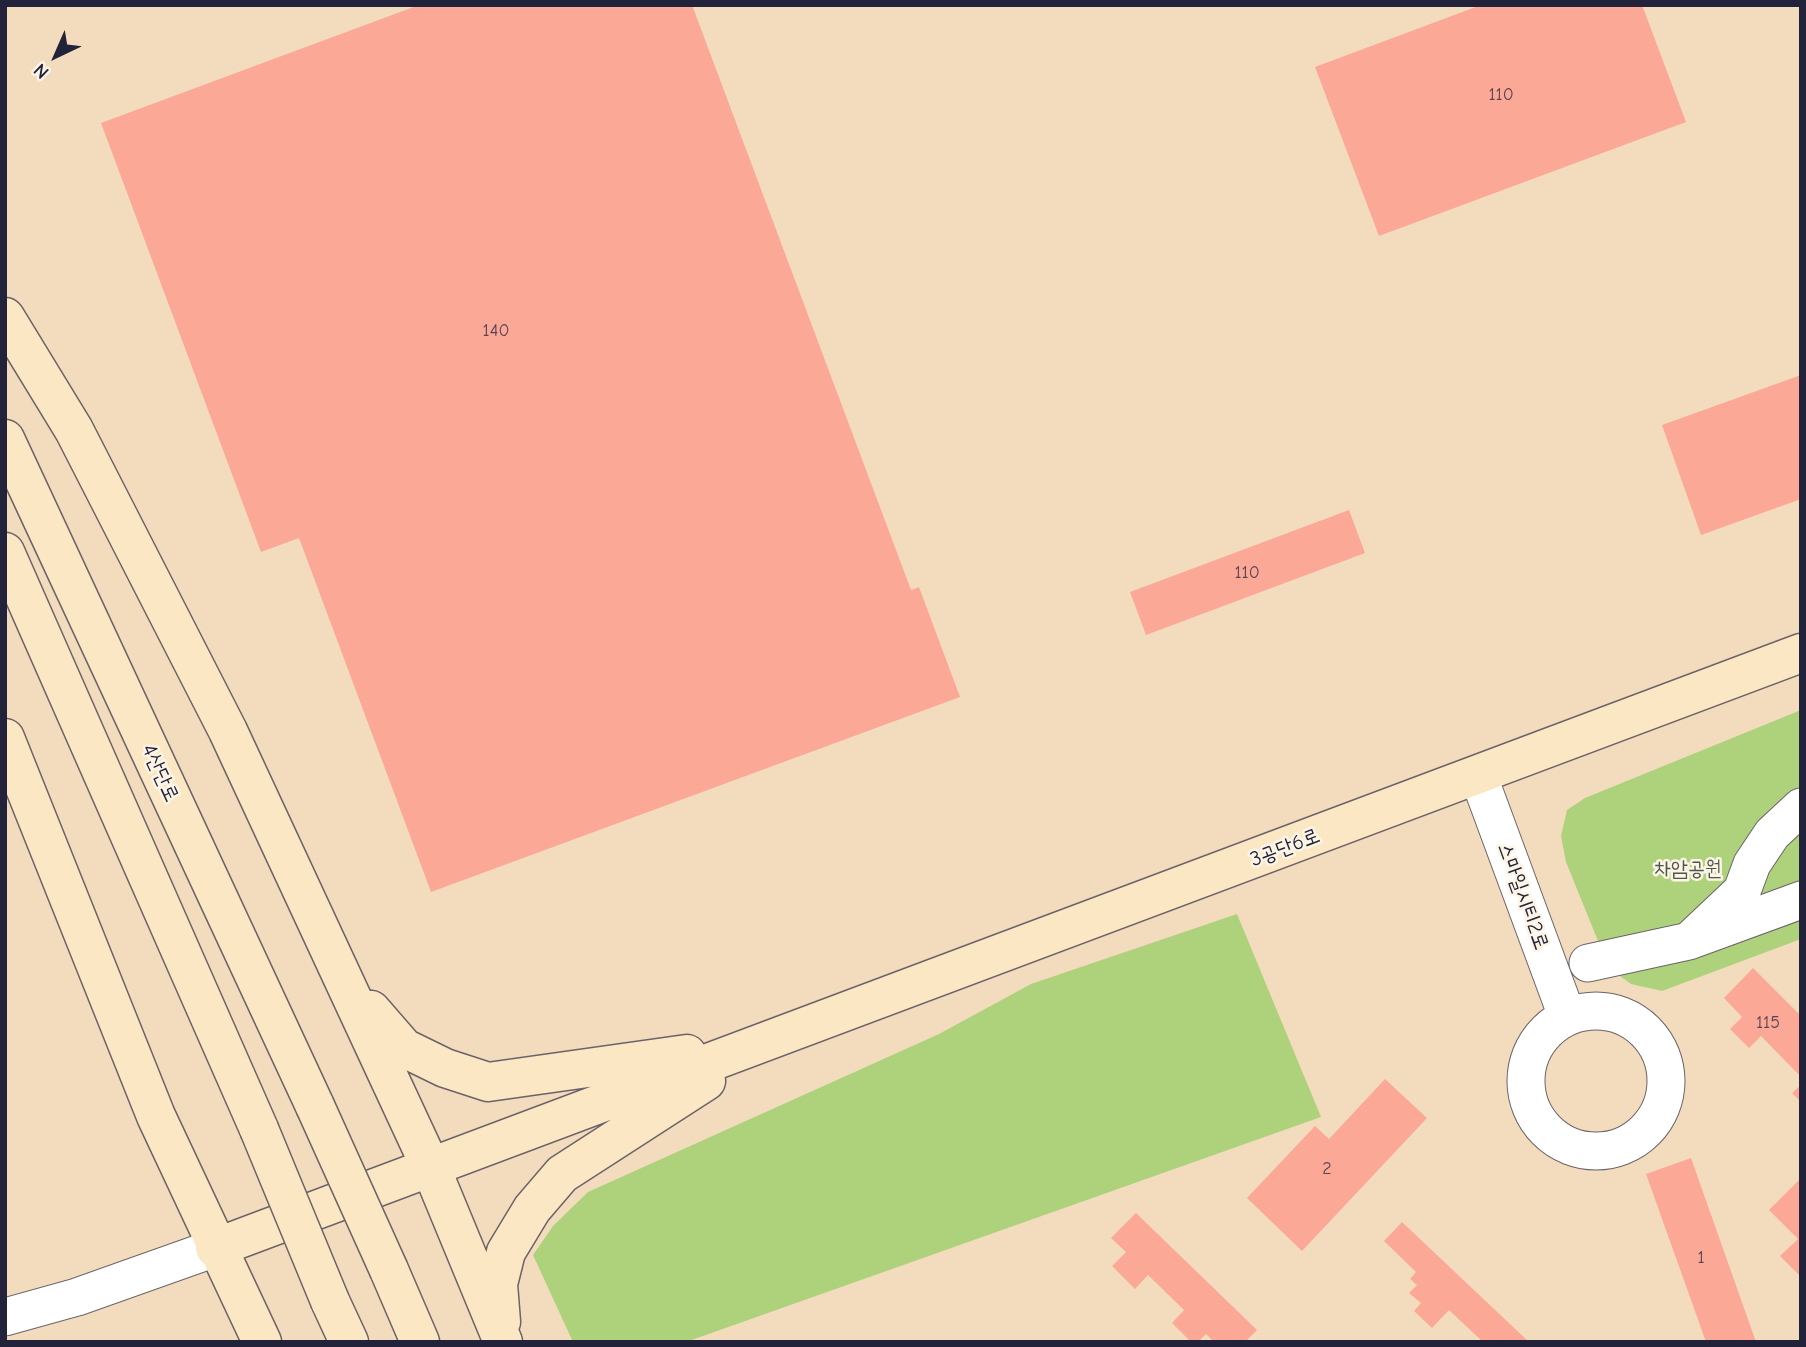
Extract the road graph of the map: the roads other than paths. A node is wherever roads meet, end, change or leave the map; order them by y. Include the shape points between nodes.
1 (5, 317) edge
2 (5, 439) edge
3 (5, 552) edge
4 (1801, 653) edge
5 (5, 738) edge
6 (1478, 775) junction
7 (1801, 807) edge
8 (1801, 900) edge
9 (318, 925) junction
10 (1689, 941) junction
11 (1588, 963) dead end
12 (1567, 1017) dead end
13 (769, 1041) junction
14 (431, 1168) junction
15 (215, 1248) junction
16 (5, 1317) edge
17 (502, 1340) edge
18 (261, 1342) edge
19 (349, 1342) edge
20 (420, 1342) edge

1 - 9 main road via 74,430 228,731
2 - 20 main road, 4산단로, bridge
3 - 19 main road, bridge
4 - 6 main road, 3공단6로
5 - 15 main road via 156,1116
6 - 12 street, 스마일시티2로
6 - 13 main road, 3공단6로
7 - 10 street via 1772,834 1752,864 1742,891
8 - 10 street
9 - 13 main road via 378,1020 404,1048 488,1082
9 - 14 main road
10 - 11 street
13 - 14 main road
13 - 17 main road via 562,1174 532,1209 506,1252 498,1284
14 - 15 main road
14 - 17 main road
15 - 16 street
15 - 18 main road

